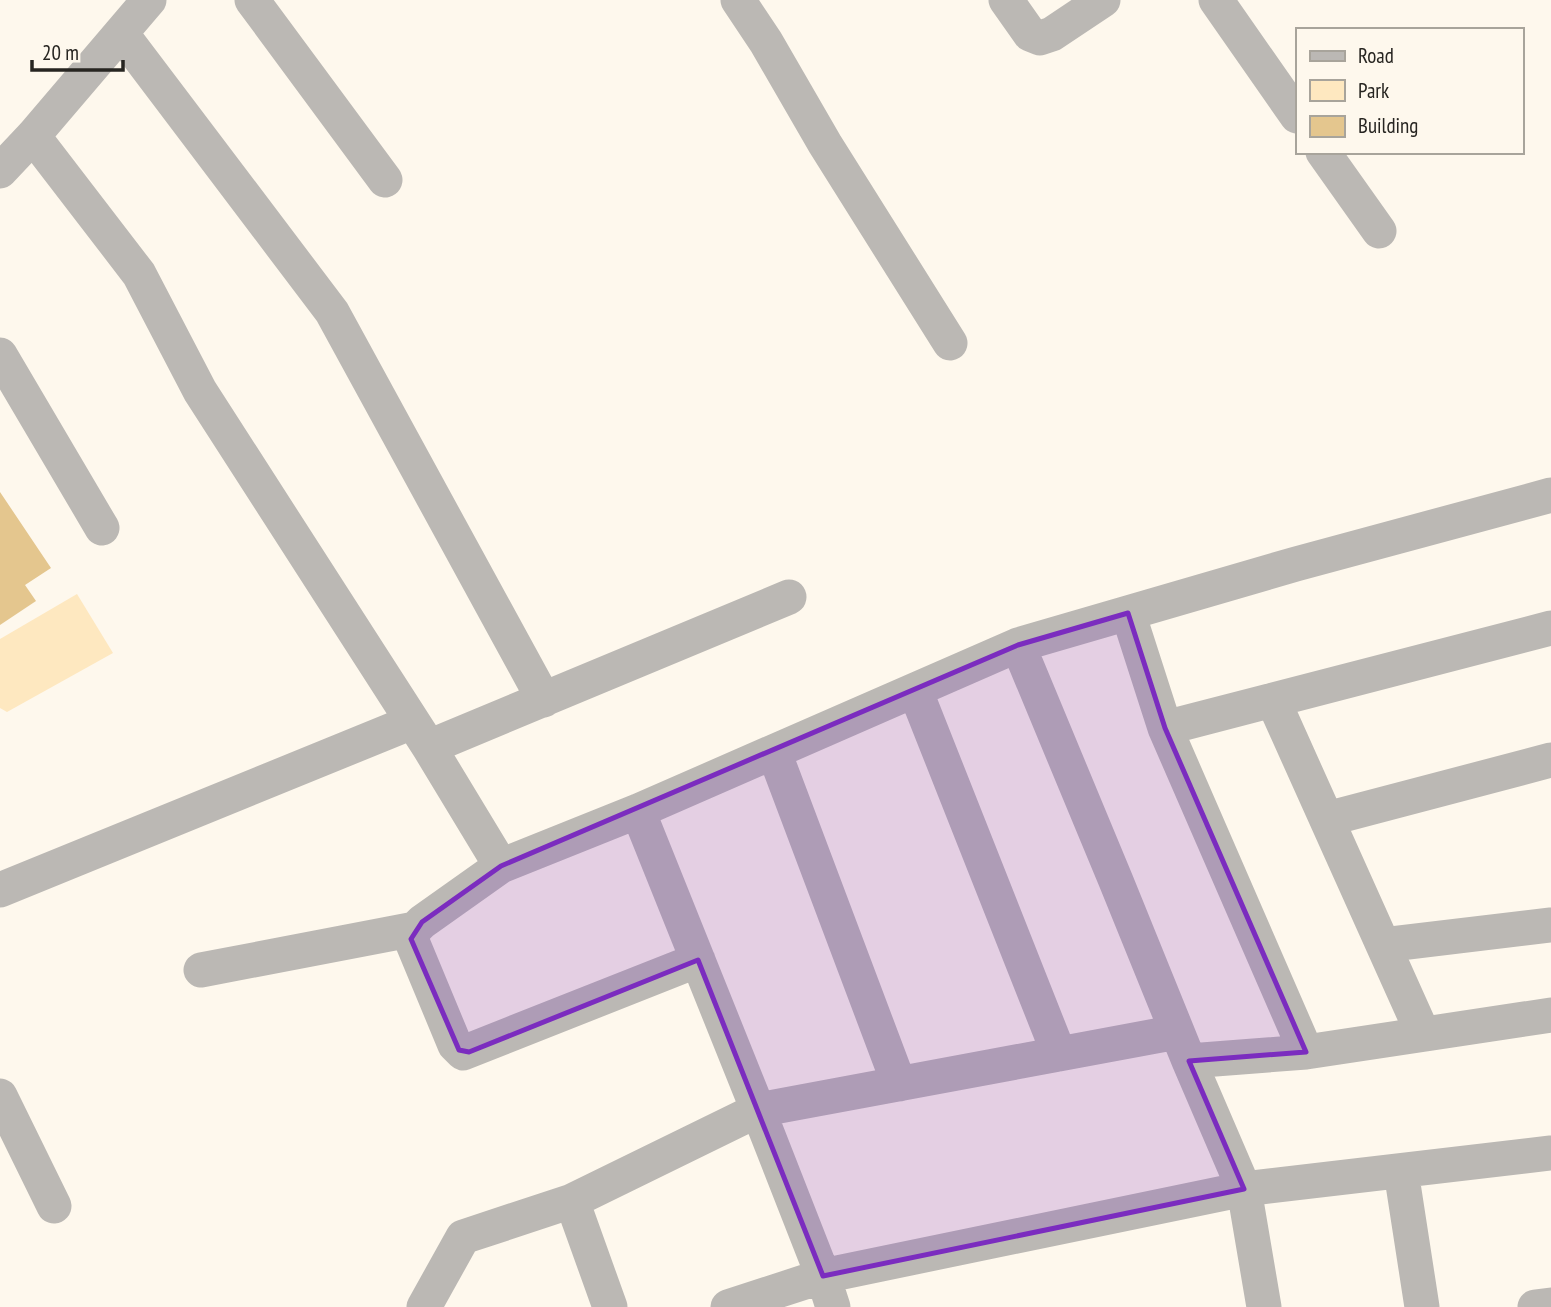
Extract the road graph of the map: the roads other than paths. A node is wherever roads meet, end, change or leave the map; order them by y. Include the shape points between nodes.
1 (149, 0) edge
2 (251, 0) edge
3 (738, 0) edge
4 (1006, 0) edge
5 (1103, 0) edge
6 (1216, 0) edge
7 (121, 33) junction
8 (1296, 115) edge
9 (33, 136) junction
10 (1324, 154) edge
11 (0, 171) edge
12 (385, 180) dead end
13 (1378, 231) dead end
14 (950, 344) dead end
15 (0, 355) edge
16 (1551, 495) edge
17 (102, 528) dead end
18 (789, 597) dead end
19 (1128, 613) junction
20 (1551, 628) edge
21 (1018, 645) junction
22 (915, 690) junction
23 (544, 699) junction
24 (1273, 700) junction
25 (1165, 728) junction
26 (421, 734) junction
27 (774, 752) junction
28 (1551, 760) edge
29 (638, 811) junction
30 (1327, 819) junction
31 (502, 866) junction
32 (0, 890) edge
33 (1551, 925) edge
34 (415, 929) junction
35 (1383, 945) junction
36 (698, 960) junction
37 (201, 970) dead end
38 (1551, 1015) edge
39 (1423, 1034) junction
40 (1183, 1046) junction
41 (1306, 1052) junction
42 (1059, 1054) junction
43 (900, 1084) junction
44 (0, 1096) edge
45 (758, 1110) junction
46 (1551, 1153) edge
47 (1401, 1171) junction
48 (1244, 1189) junction
49 (572, 1201) junction
50 (54, 1206) dead end
51 (828, 1292) edge
52 (1551, 1305) edge
53 (424, 1307) edge
54 (610, 1307) edge
55 (728, 1307) edge
56 (1264, 1307) edge
57 (1422, 1307) edge
58 (1535, 1307) edge

1 - 7 street
2 - 12 street
3 - 14 street
4 - 5 street via 1030,34 1040,38
6 - 8 street
7 - 9 street
7 - 23 street via 332,312
9 - 11 street
9 - 26 street via 139,274 200,391
10 - 13 street
15 - 17 street
16 - 19 street
18 - 23 street
19 - 21 street
19 - 25 street
20 - 24 street
21 - 22 street
21 - 40 street
22 - 27 street
22 - 42 street
23 - 26 street
24 - 25 street
24 - 30 street
25 - 41 street
26 - 31 street
26 - 32 street
27 - 29 street
27 - 43 street
28 - 30 street
29 - 31 street
29 - 36 street
30 - 35 street
31 - 34 street
33 - 35 street
34 - 36 street via 411,939 455,1045 463,1053
34 - 37 street
35 - 39 street
36 - 45 street
38 - 39 street
39 - 41 street
40 - 41 street
40 - 42 street
40 - 48 street
42 - 43 street
43 - 45 street
44 - 50 street
45 - 49 street
45 - 51 street
46 - 47 street
47 - 48 street
47 - 57 street
48 - 51 street
48 - 56 street
49 - 53 street via 463,1237
49 - 54 street
51 - 55 street
52 - 58 street

